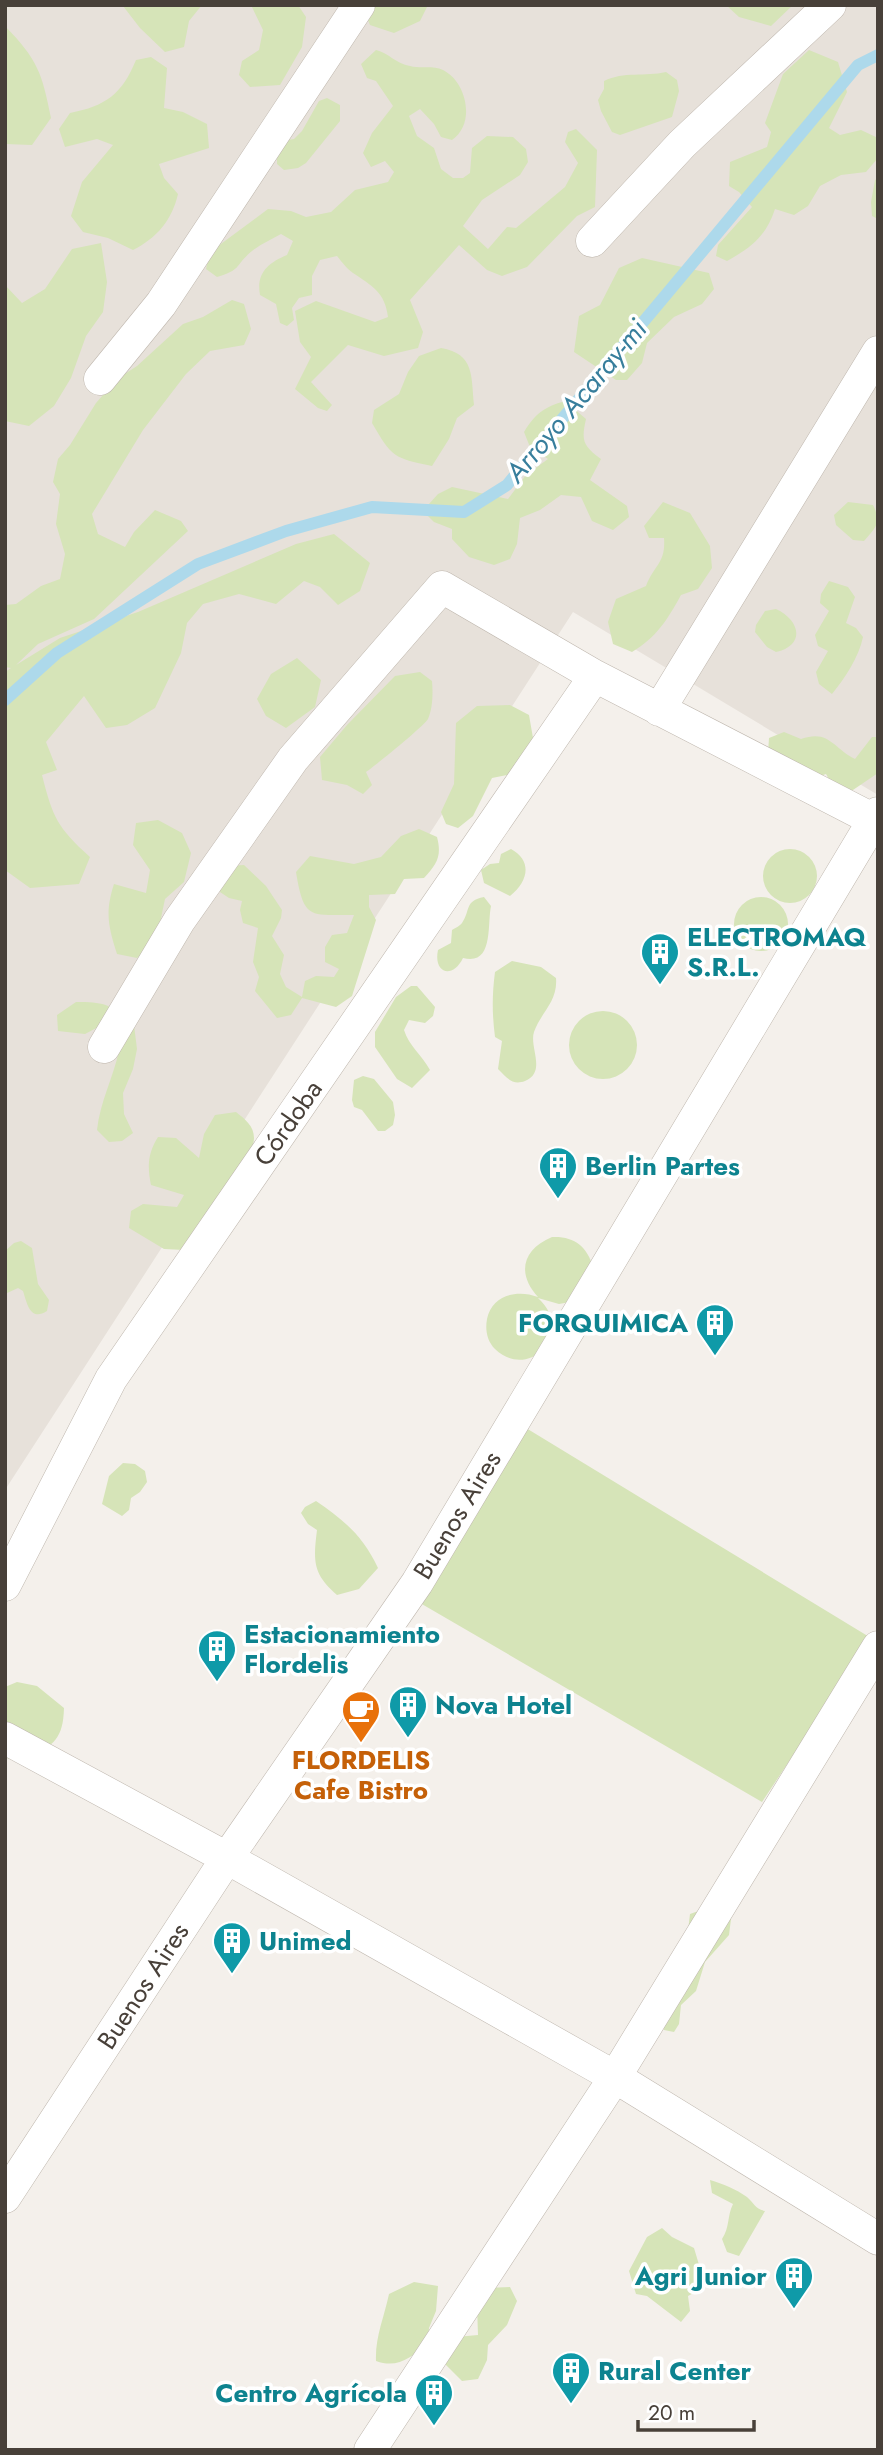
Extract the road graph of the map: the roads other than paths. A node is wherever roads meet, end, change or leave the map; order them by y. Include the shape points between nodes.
1 (359, 5) edge
2 (830, 5) edge
3 (592, 241) dead end
4 (878, 352) edge
5 (100, 379) dead end
6 (595, 676) junction
7 (659, 710) junction
8 (876, 818) edge
9 (104, 1047) dead end
10 (5, 1585) edge
11 (878, 1647) edge
12 (5, 1738) edge
13 (227, 1858) junction
14 (615, 2077) junction
15 (5, 2197) edge
16 (878, 2239) edge
17 (370, 2450) edge

1 - 5 street via 160,304
2 - 3 street via 682,144
4 - 7 street
6 - 7 street
6 - 9 street via 442,587 293,759 179,921
6 - 10 street, Córdoba via 111,1379
7 - 8 street
8 - 13 street, Buenos Aires via 417,1583
11 - 14 street
12 - 13 street
13 - 14 street
13 - 15 street, Buenos Aires
14 - 16 street
14 - 17 street

